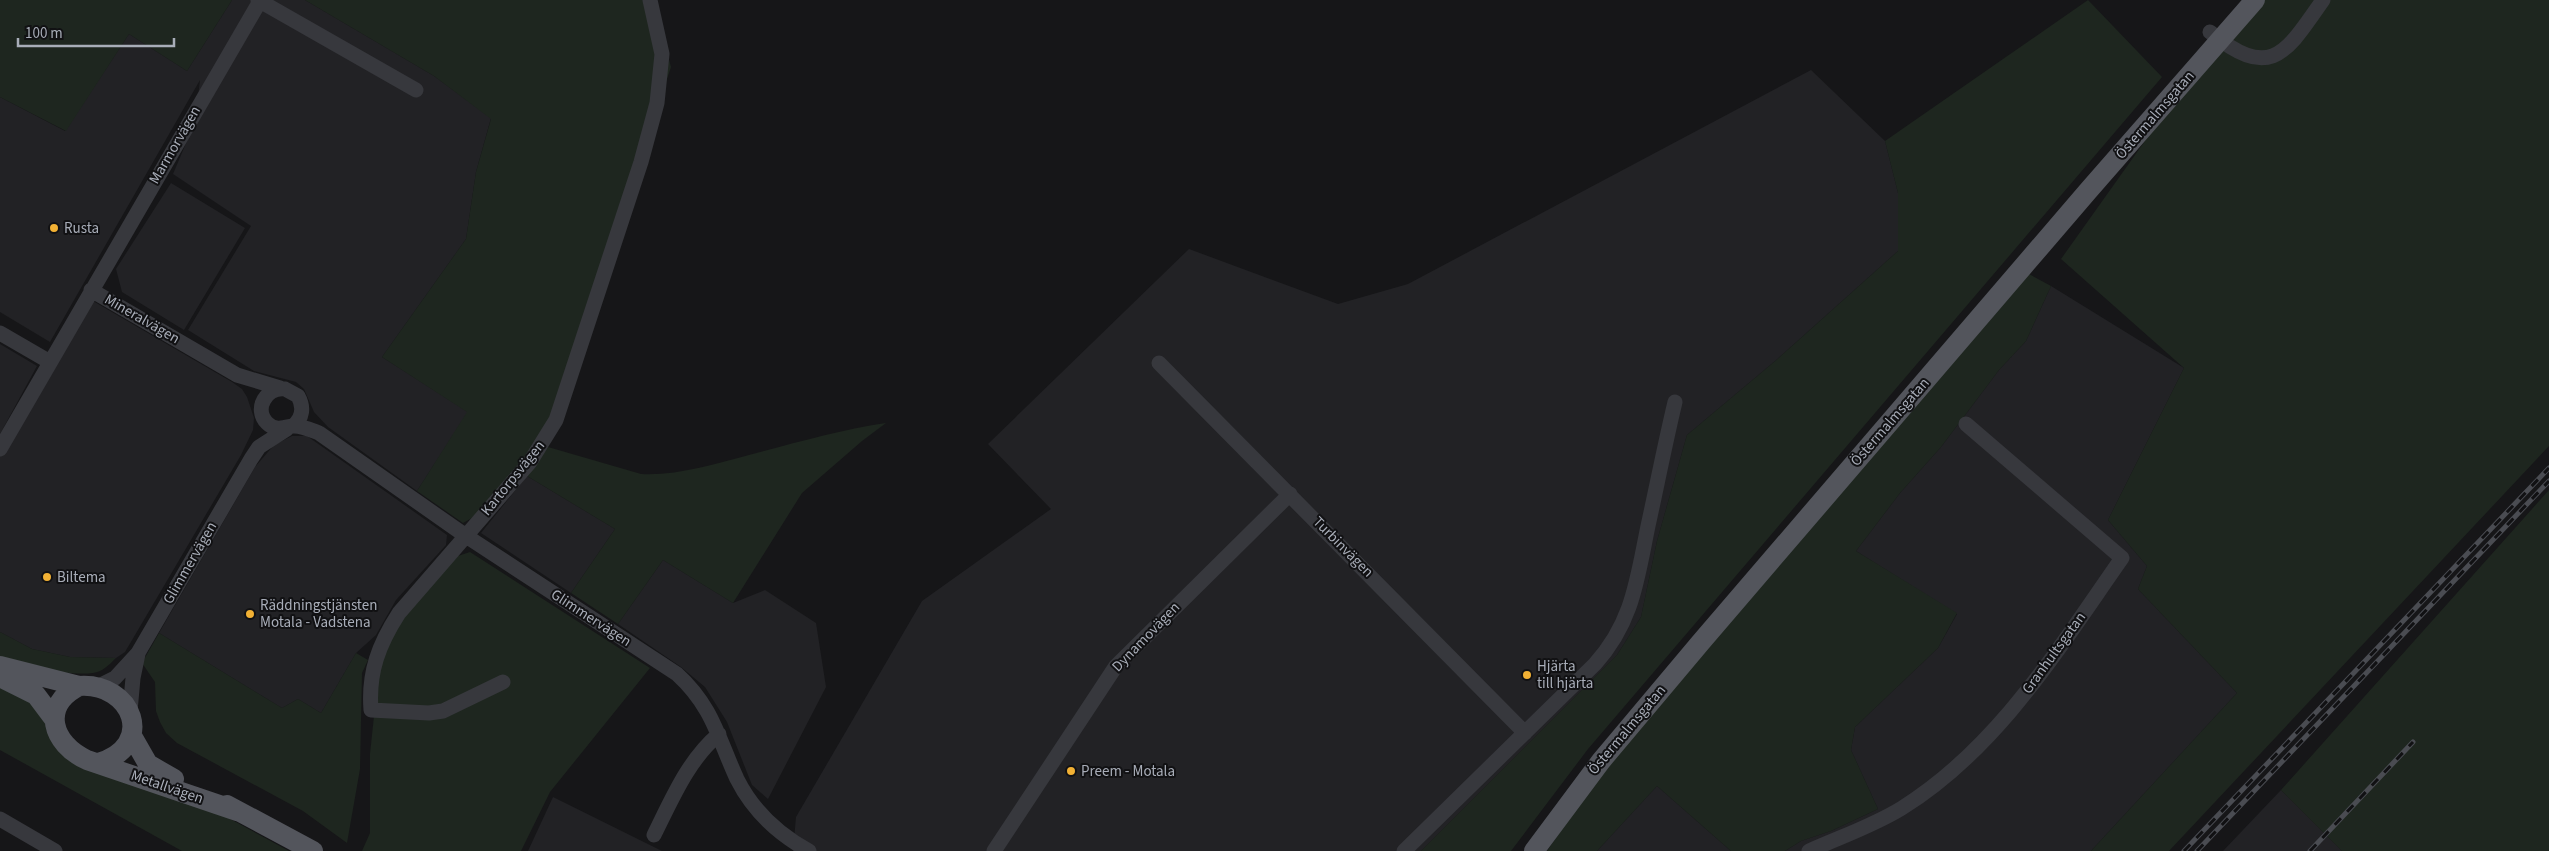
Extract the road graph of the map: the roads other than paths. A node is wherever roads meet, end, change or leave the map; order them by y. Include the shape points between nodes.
1 (259, 0) edge
2 (650, 0) edge
3 (2238, 0) edge
4 (2256, 0) edge
5 (2323, 0) edge
6 (2215, 36) junction
7 (416, 90) dead end
8 (91, 290) junction
9 (0, 333) edge
10 (50, 362) junction
11 (1159, 363) dead end
12 (237, 375) junction
13 (280, 388) junction
14 (1675, 402) dead end
15 (263, 412) junction
16 (302, 412) junction
17 (1966, 424) dead end
18 (290, 427) junction
19 (319, 433) junction
20 (259, 447) junction
21 (0, 449) edge
22 (1290, 494) junction
23 (466, 536) junction
24 (138, 653) junction
25 (0, 666) edge
26 (0, 677) edge
27 (503, 682) dead end
28 (88, 687) junction
29 (130, 712) junction
30 (54, 719) junction
31 (1525, 733) junction
32 (719, 734) junction
33 (132, 736) junction
34 (98, 764) junction
35 (237, 811) junction
36 (0, 820) edge
37 (654, 835) dead end
38 (52, 850) edge
39 (313, 851) edge
40 (809, 851) edge
41 (994, 851) edge
42 (1404, 851) edge
43 (1518, 851) edge
44 (1534, 851) edge
45 (1809, 851) edge

1 - 7 street, Marmorvägen
1 - 8 street, Marmorvägen
2 - 23 street, Kartorpsvägen via 662,54 658,103 562,402 553,426 537,452
3 - 6 main road, Östermalmsgatan
4 - 6 main road, Östermalmsgatan
5 - 6 street via 2292,42 2277,55 2249,57 2236,52
6 - 43 main road, Östermalmsgatan via 1592,754
6 - 44 main road, Östermalmsgatan via 2088,191 1633,722
8 - 10 street, Mineralvägen
8 - 12 street, Mineralvägen
9 - 10 street
10 - 21 street, Mineralvägen
11 - 22 street, Turbinvägen
12 - 13 street, Mineralvägen
12 - 15 street, Mineralvägen
13 - 15 street via 267,395
13 - 16 street, Glimmervägen via 298,396
14 - 31 street via 1636,590 1624,624 1595,664
15 - 18 street, Glimmervägen via 271,426
15 - 20 street, Glimmervägen
16 - 18 street, Glimmervägen via 299,420
16 - 19 street, Glimmervägen
17 - 45 street, Granhultsgatan via 2122,558 2027,691 1963,762 1900,809
18 - 19 street, Glimmervägen
18 - 20 street, Glimmervägen
19 - 23 street, Glimmervägen
20 - 24 street, Glimmervägen
22 - 31 street, Turbinvägen
22 - 41 street, Dynamovägen via 1116,666
23 - 27 street, Kartorpsvägen via 408,599 389,627 374,663 370,710 443,711
23 - 32 street, Glimmervägen via 677,674 702,703
24 - 28 street, Glimmervägen via 115,678
24 - 29 street, Glimmervägen
25 - 28 main road
26 - 30 main road via 36,695
28 - 29 main road via 120,699
28 - 30 main road via 62,700
29 - 33 main road
30 - 34 main road via 63,744 78,756
31 - 42 street
32 - 37 street via 706,744 690,765
32 - 40 street, Glimmervägen via 737,778 757,811 782,835
33 - 34 main road via 123,750
33 - 35 main road, Metallvägen via 141,755 155,770 197,788
34 - 35 main road, Metallvägen
35 - 39 main road, Metallvägen
36 - 38 street

